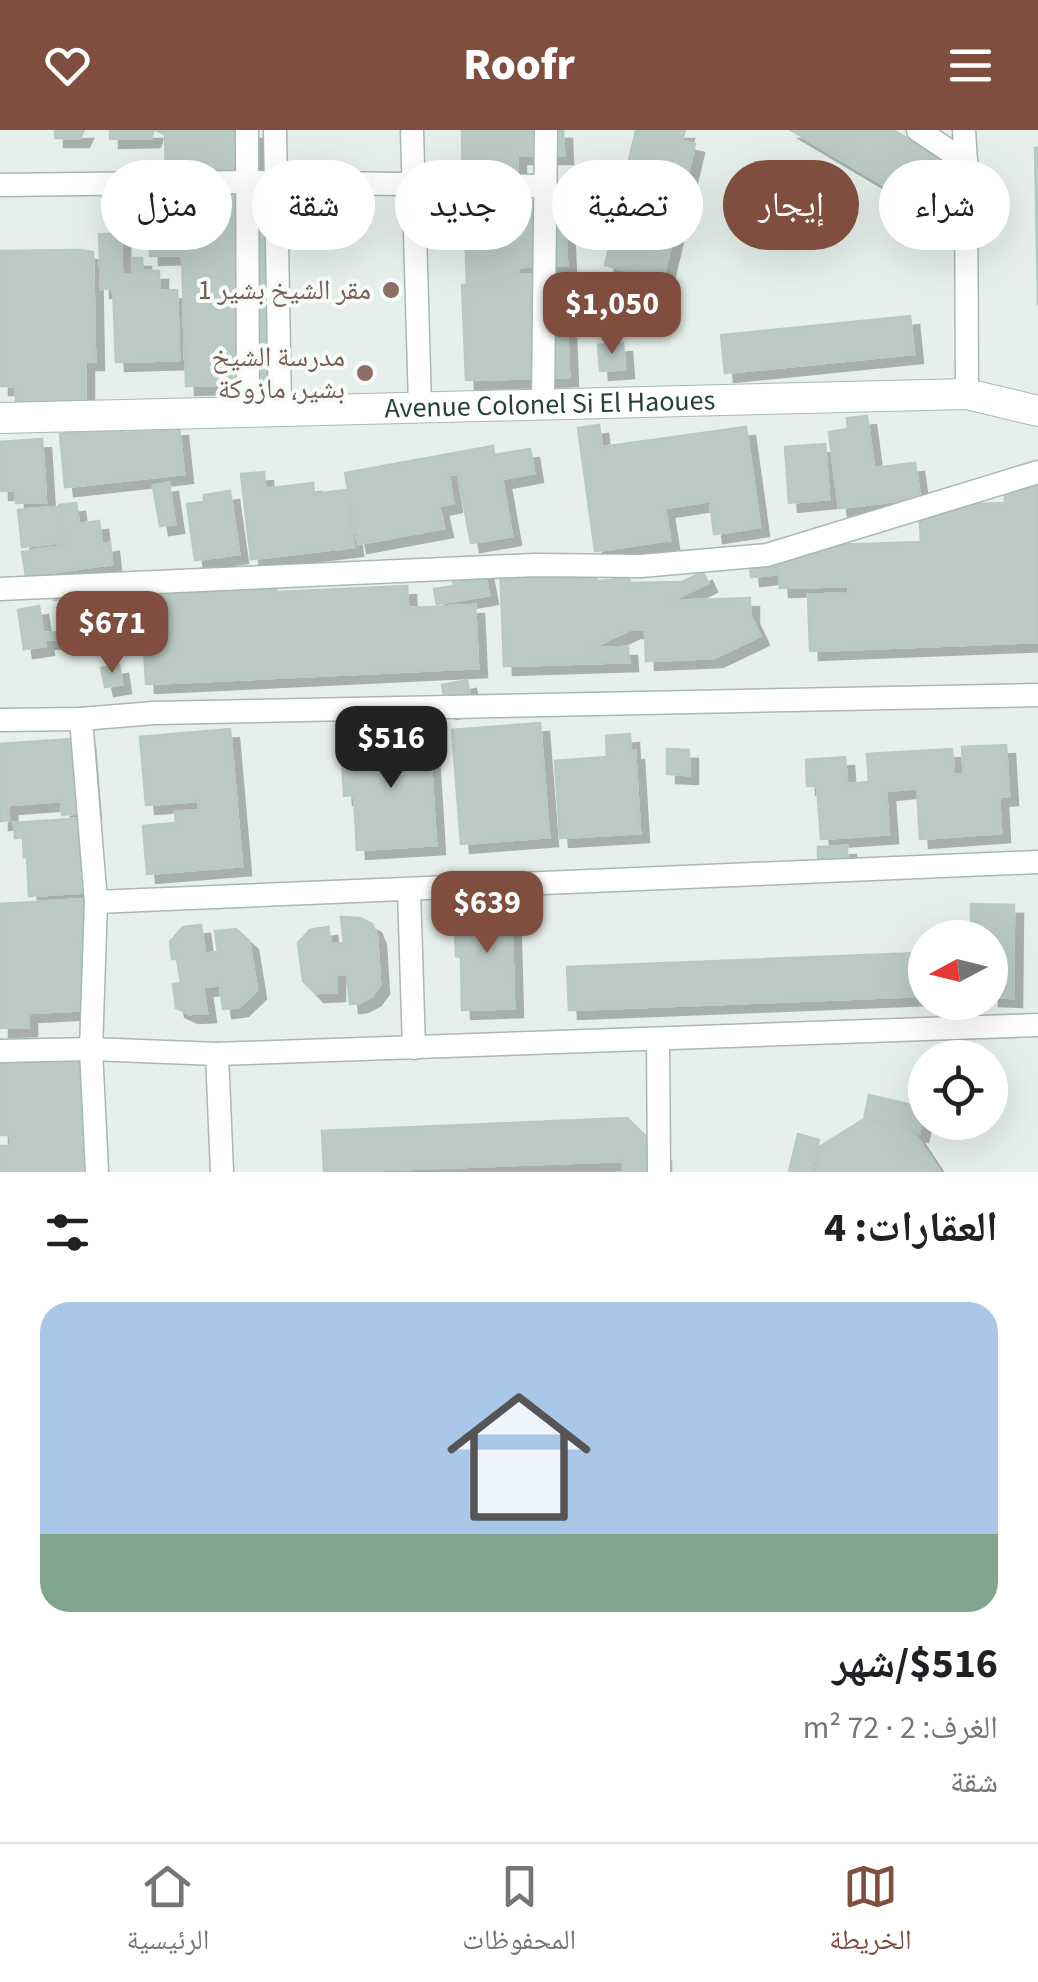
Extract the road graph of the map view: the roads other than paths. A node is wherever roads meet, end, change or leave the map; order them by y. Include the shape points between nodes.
1 (247, 130) edge
2 (276, 130) edge
3 (412, 130) edge
4 (546, 130) edge
5 (918, 130) edge
6 (964, 130) edge
7 (276, 160) edge
8 (413, 160) edge
9 (963, 160) edge
10 (966, 160) edge
11 (247, 182) junction
12 (252, 182) edge
13 (0, 186) edge
14 (532, 186) edge
15 (546, 186) junction
16 (277, 250) edge
17 (415, 250) edge
18 (966, 250) edge
19 (967, 394) junction
20 (543, 404) junction
21 (420, 406) junction
22 (280, 409) junction
23 (248, 410) junction
24 (1038, 411) edge
25 (0, 418) edge
26 (1038, 472) edge
27 (0, 589) edge
28 (1038, 695) edge
29 (81, 719) junction
30 (0, 720) edge
31 (1038, 862) edge
32 (409, 890) junction
33 (96, 902) junction
34 (1038, 1025) edge
35 (658, 1040) junction
36 (414, 1048) junction
37 (91, 1049) junction
38 (0, 1051) edge
39 (217, 1054) junction
40 (97, 1172) edge
41 (222, 1172) edge
42 (659, 1172) edge

1 - 11 street
2 - 7 street
3 - 8 street
4 - 15 street
5 - 9 street
6 - 10 street
11 - 12 street
11 - 13 street
11 - 23 street
14 - 15 street
15 - 20 street
16 - 22 street
17 - 21 street
18 - 19 street
19 - 20 street, Avenue Colonel Si El Haoues
19 - 24 street, Avenue Colonel Si El Haoues
20 - 21 street, Avenue Colonel Si El Haoues
21 - 22 street, Avenue Colonel Si El Haoues
22 - 23 street, Avenue Colonel Si El Haoues
23 - 25 street, Avenue Colonel Si El Haoues
26 - 27 street via 768,555 641,566
28 - 29 street
29 - 30 street
29 - 33 street
31 - 32 street
32 - 33 street
32 - 36 street
33 - 37 street
34 - 35 street
35 - 36 street
35 - 42 street
36 - 39 street
37 - 38 street
37 - 39 street
37 - 40 street
39 - 41 street

